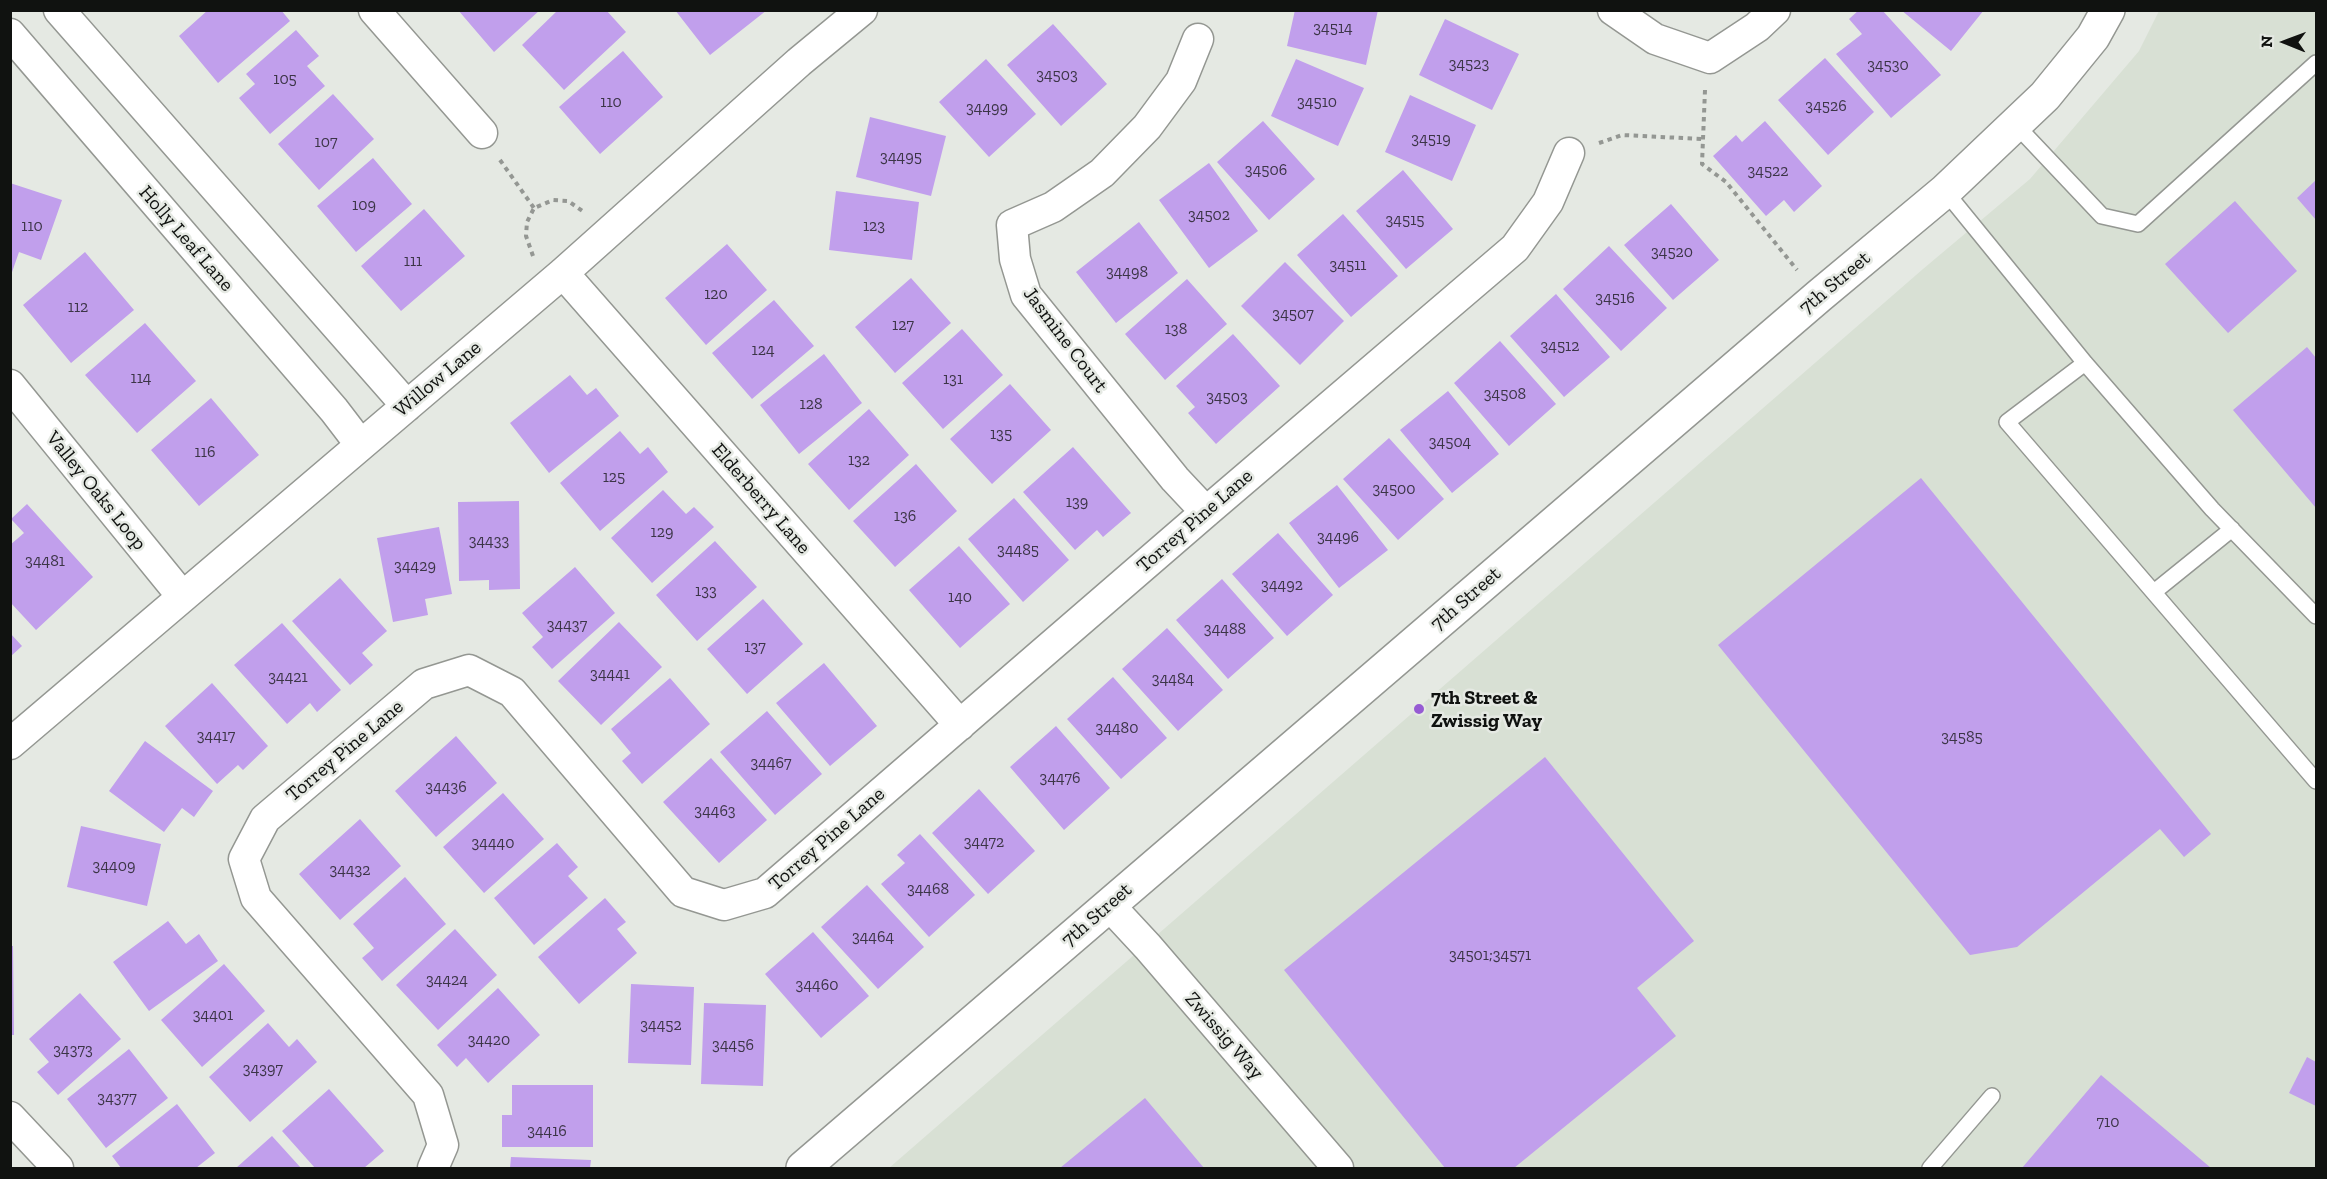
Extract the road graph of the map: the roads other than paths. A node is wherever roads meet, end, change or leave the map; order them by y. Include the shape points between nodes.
1 (59, 10) edge
2 (374, 10) edge
3 (862, 10) edge
4 (1613, 10) edge
5 (1775, 10) edge
6 (2108, 10) edge
7 (10, 34) edge
8 (1198, 39) dead end
9 (2316, 63) edge
10 (2015, 124) junction
11 (482, 133) road end
12 (1569, 153) road end
13 (1945, 191) junction
14 (557, 278) junction
15 (2085, 363) junction
16 (10, 385) edge
17 (407, 406) junction
18 (360, 444) junction
19 (1206, 512) junction
20 (2232, 529) junction
21 (2154, 592) junction
22 (182, 596) junction
23 (2316, 616) edge
24 (960, 725) junction
25 (10, 744) edge
26 (2316, 781) edge
27 (1109, 905) junction
28 (1992, 1096) dead end
29 (10, 1117) edge
30 (58, 1168) edge
31 (433, 1168) edge
32 (803, 1168) edge
33 (1338, 1168) edge
34 (1930, 1168) edge

1 - 17 street
2 - 11 street
3 - 14 street, Willow Lane
4 - 5 street via 1655,39 1710,58
6 - 10 street, 7th Street via 2093,37 2045,96
7 - 18 street, Holly Leaf Lane
8 - 19 street, Jasmine Court via 1181,81 1147,127 1102,173 1053,207 1012,225 1015,259 1026,295
9 - 10 lane via 2138,224 2102,216
10 - 13 street, 7th Street
12 - 19 street, Torrey Pine Lane via 1548,202 1515,248
13 - 15 lane
13 - 27 street, 7th Street
14 - 17 street, Willow Lane
14 - 24 street, Elderberry Lane
15 - 20 lane
15 - 21 lane via 2007,422
16 - 22 street, Valley Oaks Loop
17 - 18 street, Willow Lane
18 - 22 street, Willow Lane
19 - 24 street, Torrey Pine Lane
20 - 21 lane
20 - 23 lane
21 - 26 lane
22 - 25 street, Willow Lane
24 - 31 street, Torrey Pine Lane via 765,893 724,905 683,892 512,692 469,670 424,684 265,819 244,859 256,898 428,1095 443,1145
27 - 32 street, 7th Street
27 - 33 street, Zwissig Way
28 - 34 lane
29 - 30 street

